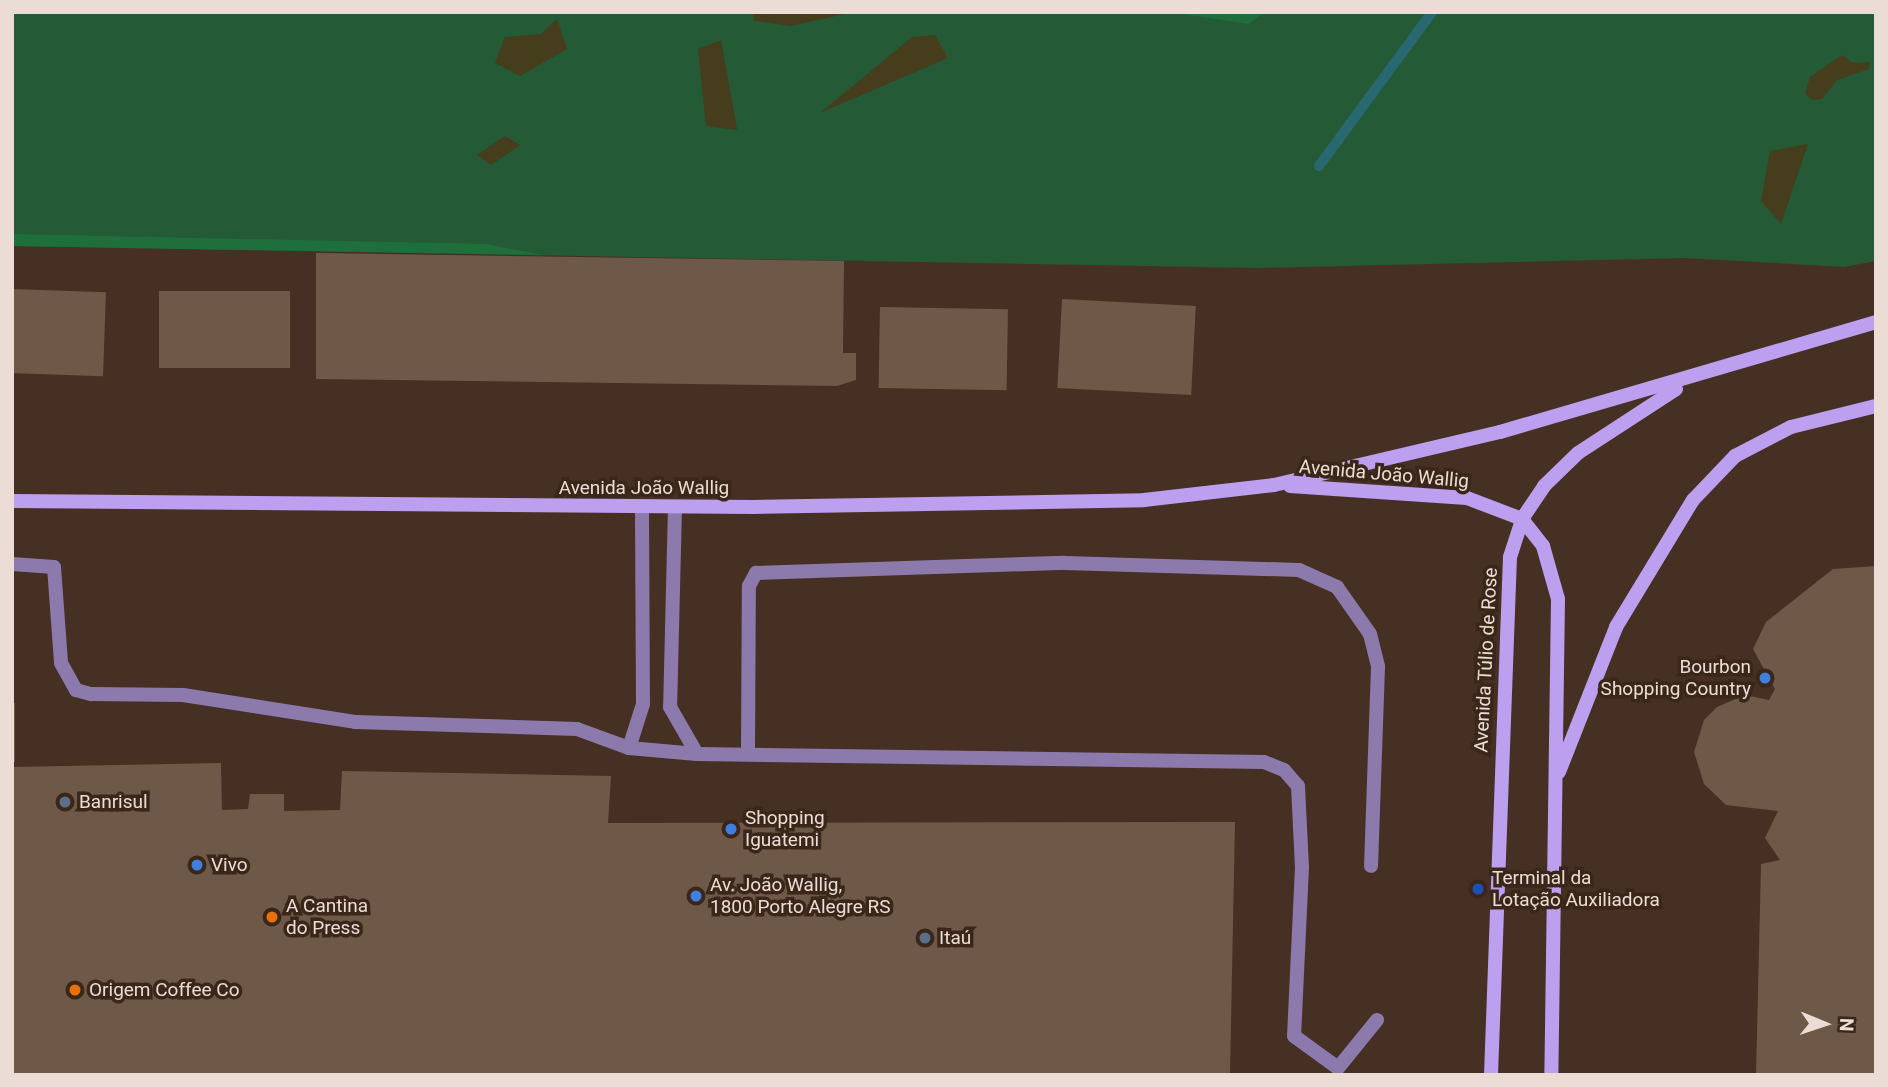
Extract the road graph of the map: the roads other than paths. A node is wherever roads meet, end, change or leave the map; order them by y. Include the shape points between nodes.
1 (1876, 322) edge
2 (1686, 383) junction
3 (1876, 406) edge
4 (1274, 485) junction
5 (12, 501) edge
6 (642, 507) junction
7 (675, 507) junction
8 (1522, 519) junction
9 (12, 564) edge
10 (629, 748) junction
11 (748, 752) junction
12 (697, 754) junction
13 (1556, 780) junction
14 (1371, 866) dead end
15 (1377, 1020) dead end
16 (1491, 1075) edge
17 (1551, 1075) edge

1 - 2 main road, Avenida João Wallig
2 - 4 main road, Avenida João Wallig
2 - 8 main road, Avenida João Wallig via 1578,453 1544,486
3 - 13 main road via 1791,427 1735,456 1663,541 1616,627
4 - 7 main road, Avenida João Wallig via 1144,500
4 - 8 main road, Avenida João Wallig via 1467,498
5 - 6 main road, Avenida João Wallig
6 - 7 main road, Avenida João Wallig
6 - 10 lane via 643,704
7 - 12 lane via 670,707
8 - 13 main road via 1556,576
8 - 16 main road, Avenida Túlio de Rose via 1505,592
9 - 10 lane via 54,567 61,663 66,678 83,692 183,695 355,722 577,729
10 - 12 lane
11 - 12 lane
11 - 14 lane via 749,586 756,573 1065,563 1298,570 1337,587 1370,634 1378,667
11 - 15 lane via 1265,762 1284,769 1298,786 1302,867 1294,1036 1338,1068
13 - 17 main road

